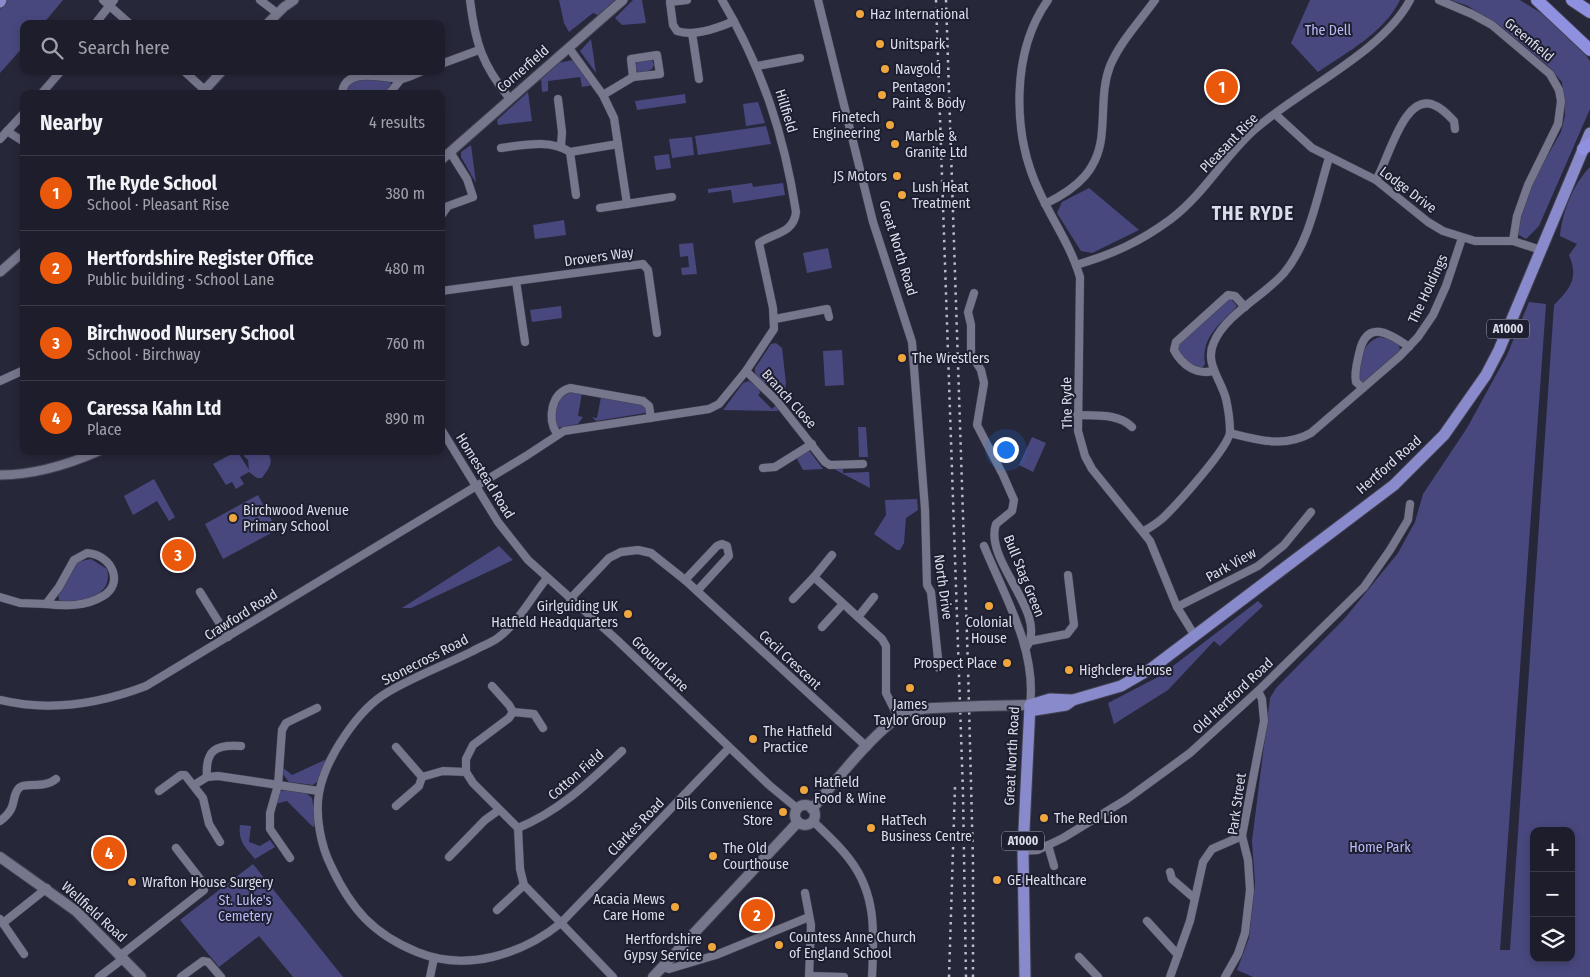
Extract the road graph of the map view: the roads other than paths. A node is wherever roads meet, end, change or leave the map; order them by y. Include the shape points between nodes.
1 (260, 0) edge
2 (294, 0) edge
3 (470, 0) edge
4 (623, 0) edge
5 (687, 0) edge
6 (722, 0) edge
7 (818, 0) edge
8 (1048, 0) edge
9 (1155, 0) edge
10 (1410, 0) edge
11 (1438, 0) edge
12 (1537, 0) edge
13 (1572, 0) edge
14 (109, 2) edge
15 (1590, 12) edge
16 (277, 13) junction
17 (98, 20) edge
18 (126, 20) edge
19 (271, 20) edge
20 (734, 21) junction
21 (692, 33) junction
22 (569, 48) junction
23 (479, 50) junction
24 (1590, 50) edge
25 (800, 58) dead end
26 (445, 63) edge
27 (757, 66) junction
28 (58, 75) edge
29 (188, 75) edge
30 (219, 75) edge
31 (412, 75) edge
32 (633, 77) dead end
33 (401, 79) junction
34 (699, 79) dead end
35 (44, 90) edge
36 (203, 90) edge
37 (207, 90) edge
38 (343, 90) edge
39 (392, 90) edge
40 (603, 95) junction
41 (510, 98) junction
42 (558, 98) dead end
43 (1276, 114) junction
44 (20, 117) edge
45 (1454, 128) dead end
46 (7, 131) junction
47 (1590, 133) edge
48 (0, 139) edge
49 (20, 139) edge
50 (618, 144) junction
51 (561, 146) junction
52 (1587, 146) edge
53 (501, 148) dead end
54 (450, 152) junction
55 (570, 152) junction
56 (445, 156) edge
57 (1329, 158) junction
58 (1376, 180) junction
59 (576, 195) dead end
60 (672, 197) dead end
61 (627, 204) junction
62 (1045, 204) junction
63 (600, 208) dead end
64 (445, 210) edge
65 (1462, 238) junction
66 (1512, 241) junction
67 (1540, 250) junction
68 (20, 254) edge
69 (1076, 265) junction
70 (0, 272) edge
71 (516, 281) junction
72 (445, 290) edge
73 (974, 293) dead end
74 (1245, 307) junction
75 (829, 316) dead end
76 (775, 319) junction
77 (657, 333) dead end
78 (525, 342) dead end
79 (1409, 347) junction
80 (746, 371) junction
81 (1213, 371) junction
82 (20, 372) edge
83 (0, 380) edge
84 (1363, 388) junction
85 (1077, 415) junction
86 (651, 418) junction
87 (1132, 427) dead end
88 (1230, 433) junction
89 (557, 434) junction
90 (445, 435) edge
91 (812, 444) junction
92 (89, 455) edge
93 (863, 464) dead end
94 (763, 468) dead end
95 (0, 475) edge
96 (477, 486) junction
97 (1410, 504) dead end
98 (925, 509) joint
99 (1311, 512) dead end
100 (1144, 531) junction
101 (508, 535) joint
102 (984, 546) dead end
103 (832, 555) dead end
104 (1068, 575) dead end
105 (814, 577) junction
106 (547, 578) junction
107 (685, 580) junction
108 (696, 591) junction
109 (200, 592) dead end
110 (0, 597) edge
111 (874, 597) dead end
112 (570, 599) junction
113 (793, 599) dead end
114 (46, 604) junction
115 (843, 604) junction
116 (1177, 607) junction
117 (858, 617) junction
118 (822, 627) dead end
119 (1195, 636) junction
120 (228, 638) junction
121 (1031, 641) junction
122 (1026, 648) junction
123 (939, 668) dead end
124 (492, 686) dead end
125 (1258, 691) junction
126 (0, 700) edge
127 (1030, 705) junction
128 (317, 708) dead end
129 (513, 712) junction
130 (898, 717) junction
131 (543, 728) dead end
132 (241, 746) dead end
133 (396, 747) dead end
134 (866, 747) junction
135 (729, 748) junction
136 (622, 751) dead end
137 (466, 772) junction
138 (207, 776) junction
139 (422, 777) junction
140 (56, 779) dead end
141 (278, 785) junction
142 (194, 786) junction
143 (158, 791) dead end
144 (319, 791) junction
145 (396, 806) dead end
146 (798, 809) junction
147 (812, 809) junction
148 (499, 810) junction
149 (0, 821) edge
150 (813, 821) junction
151 (798, 822) junction
152 (518, 828) junction
153 (1242, 836) junction
154 (220, 842) dead end
155 (1048, 845) junction
156 (176, 848) dead end
157 (1023, 851) junction
158 (192, 852) dead end
159 (449, 856) dead end
160 (0, 857) edge
161 (184, 858) junction
162 (290, 858) dead end
163 (1054, 866) dead end
164 (1170, 872) dead end
165 (524, 885) junction
166 (47, 888) junction
167 (805, 893) dead end
168 (1194, 898) junction
169 (497, 910) dead end
170 (809, 917) junction
171 (1, 921) edge
172 (1147, 921) dead end
173 (561, 923) junction
174 (24, 954) dead end
175 (1178, 955) junction
176 (122, 956) junction
177 (1080, 957) dead end
178 (434, 958) junction
179 (663, 967) junction
180 (810, 976) edge
181 (844, 976) edge
182 (99, 977) edge
183 (141, 977) edge
184 (181, 977) edge
185 (221, 977) edge
186 (430, 977) edge
187 (613, 977) edge
188 (653, 977) edge
189 (872, 977) edge
190 (1025, 977) edge
191 (1097, 977) edge
192 (1170, 977) edge
193 (1225, 977) edge

1 - 16 street
2 - 16 street
3 - 23 street
4 - 22 street, Cornerfield
5 - 21 street via 670,2 672,17 677,30
6 - 20 street, Hillfield
7 - 98 street, Great North Road via 873,222 912,342
8 - 62 street, The Ryde via 1033,28 1020,88 1026,151
9 - 62 street via 1110,66 1104,89 1100,149 1094,163 1076,187
10 - 43 street, Pleasant Rise via 1389,30
11 - 66 street, Greenfield via 1492,26 1550,74 1559,90 1558,124 1528,185
12 - 24 highway
13 - 15 highway
14 - 17 street
14 - 18 street
16 - 19 street
20 - 21 street
20 - 27 street, Hillfield
21 - 34 street
22 - 40 street
22 - 41 street, Cornerfield
23 - 26 street
23 - 41 street
25 - 27 street
27 - 76 street, Hillfield via 784,149 796,212 793,225 759,243
28 - 35 street
29 - 36 street
30 - 37 street
31 - 33 street
32 - 40 street
33 - 38 street via 355,77 346,83
33 - 39 street
40 - 50 street via 614,118
41 - 54 street, Cornerfield
42 - 51 street
43 - 57 street, Lodge Drive via 1312,148
43 - 69 street, Pleasant Rise via 1253,131 1212,179 1172,218 1127,248
44 - 46 street
45 - 58 street via 1454,121 1438,106 1417,107 1398,129
46 - 48 street
46 - 49 street
47 - 52 main road, Hertford Road / A1000
50 - 55 street
50 - 61 street
51 - 53 street via 539,143
51 - 55 street
52 - 67 main road, Hertford Road / A1000
54 - 56 street, Cornerfield
54 - 64 street via 468,179 473,197 448,206
55 - 59 street
57 - 58 street, Lodge Drive
57 - 74 street via 1303,241 1294,258 1269,288
58 - 65 street, Lodge Drive via 1428,222
60 - 61 street
61 - 63 street
62 - 69 street, The Ryde
65 - 66 street, Lodge Drive
65 - 79 street, The Holdings via 1456,262 1432,315
66 - 67 street, Lodge Drive
67 - 119 main road, Hertford Road / A1000 via 1499,350 1469,401 1444,435 1394,485
68 - 70 street
69 - 85 street, The Ryde via 1081,287
71 - 72 street, Drovers Way
71 - 77 street, Drovers Way via 643,264 648,270
71 - 78 street
73 - 121 street, Bull Stag Green via 968,312 972,354 984,383 978,430 1014,500 1012,511 996,524 994,540 1030,622
74 - 81 street via 1213,342
74 - 81 street via 1235,296 1225,296 1176,342 1174,350 1191,370 1199,373
75 - 76 street via 828,309
76 - 80 street, Crawford Road via 771,336
79 - 84 street, The Holdings
79 - 84 street via 1387,334 1368,333 1361,345 1355,372 1356,382
80 - 86 street, Crawford Road via 715,407
80 - 91 street, Branch Close via 777,401
81 - 88 street via 1226,400
82 - 83 street
84 - 88 street, The Holdings via 1299,440 1273,442
85 - 87 street via 1117,417
85 - 100 street, The Ryde via 1082,446 1092,469
86 - 89 street, Crawford Road
86 - 89 street via 649,406 643,401 570,388 563,390 554,400 552,421
88 - 100 street via 1203,473 1165,516
89 - 96 street, Crawford Road
90 - 96 street, Homestead Road
91 - 93 street, Branch Close via 830,465
91 - 94 street, Branch Close via 775,467
92 - 95 street via 58,468
96 - 101 street, Homestead Road
96 - 120 street, Crawford Road
97 - 125 street, Old Hertford Road via 1408,520 1364,587
98 - 123 street, North Drive via 927,585 931,592
99 - 116 street, Park View via 1284,545 1258,566
100 - 116 street, The Ryde
101 - 106 street, Ground Lane
102 - 122 street, Great North Road
103 - 105 street
104 - 121 street via 1072,630 1067,634
105 - 113 street
105 - 115 street
106 - 112 street, Ground Lane
106 - 144 street, Stonecross Road via 499,638 386,693 368,708 341,741
107 - 108 street, Cecil Crescent
107 - 108 street via 717,546 727,546 729,556
107 - 112 street, Cecil Crescent via 651,553 638,550 621,552 609,558
108 - 134 street, Cecil Crescent
109 - 120 street
110 - 114 street via 20,603
111 - 117 street
112 - 135 street, Ground Lane
114 - 114 street via 59,588 70,565 81,555 96,554 108,561 113,582 105,595 69,606
115 - 117 street
115 - 118 street
116 - 119 street, The Ryde
117 - 130 street via 886,646 886,693
119 - 127 main road, Hertford Road / A1000 via 1121,686 1047,709 1035,710
120 - 126 street, Crawford Road via 146,686 119,696 49,706
121 - 122 street
122 - 127 street, Great North Road via 1032,688
124 - 129 street
125 - 153 street, Park Street via 1264,721
125 - 155 street, Old Hertford Road via 1190,753 1147,785
127 - 130 main road, bridge via 934,708 914,710
127 - 157 main road, Great North Road / A1000
128 - 141 street via 286,723 282,730
129 - 131 street via 534,714
129 - 137 street via 473,745 466,759
130 - 134 main road
132 - 138 street via 226,744 208,756
133 - 139 street
134 - 147 main road
135 - 146 street, Ground Lane
135 - 173 street, Clarkes Road
136 - 152 street, Cotton Field via 558,808
137 - 139 street via 443,771
137 - 148 street
138 - 141 street
138 - 142 street
139 - 145 street via 419,786
140 - 149 street via 49,785 18,789 11,813
141 - 144 street
141 - 162 street via 270,812 270,829
142 - 143 street via 185,775 181,775
142 - 154 street via 205,802 209,824
144 - 178 street, Stonecross Road via 320,824 327,858 352,904 381,933
146 - 147 main road via 806,806
146 - 151 main road
147 - 150 main road via 815,813
148 - 152 street
148 - 159 street
150 - 151 main road via 808,825
150 - 189 street via 850,859 870,897 874,928
151 - 179 main road
152 - 165 street
153 - 168 street via 1212,849 1202,864
153 - 193 street, Park Street via 1250,890 1245,933
155 - 157 street, Old Hertford Road via 1038,850
155 - 163 street
156 - 161 street
157 - 190 main road, Great North Road / A1000
158 - 161 street
160 - 166 main road, Wellfield Road
161 - 176 street via 204,884 204,890
164 - 168 street via 1172,879
165 - 169 street
165 - 173 street
166 - 171 street
166 - 176 main road, Wellfield Road
167 - 170 street
168 - 175 street
170 - 179 street via 716,955 669,969
170 - 180 street
171 - 174 street
172 - 175 street
173 - 178 street, Stonecross Road via 532,944 514,952 464,960
173 - 187 street
175 - 192 street
176 - 182 street
176 - 183 main road, Wellfield Road
177 - 191 street
178 - 186 street
179 - 188 main road
180 - 181 street
184 - 185 street via 203,961 208,962

